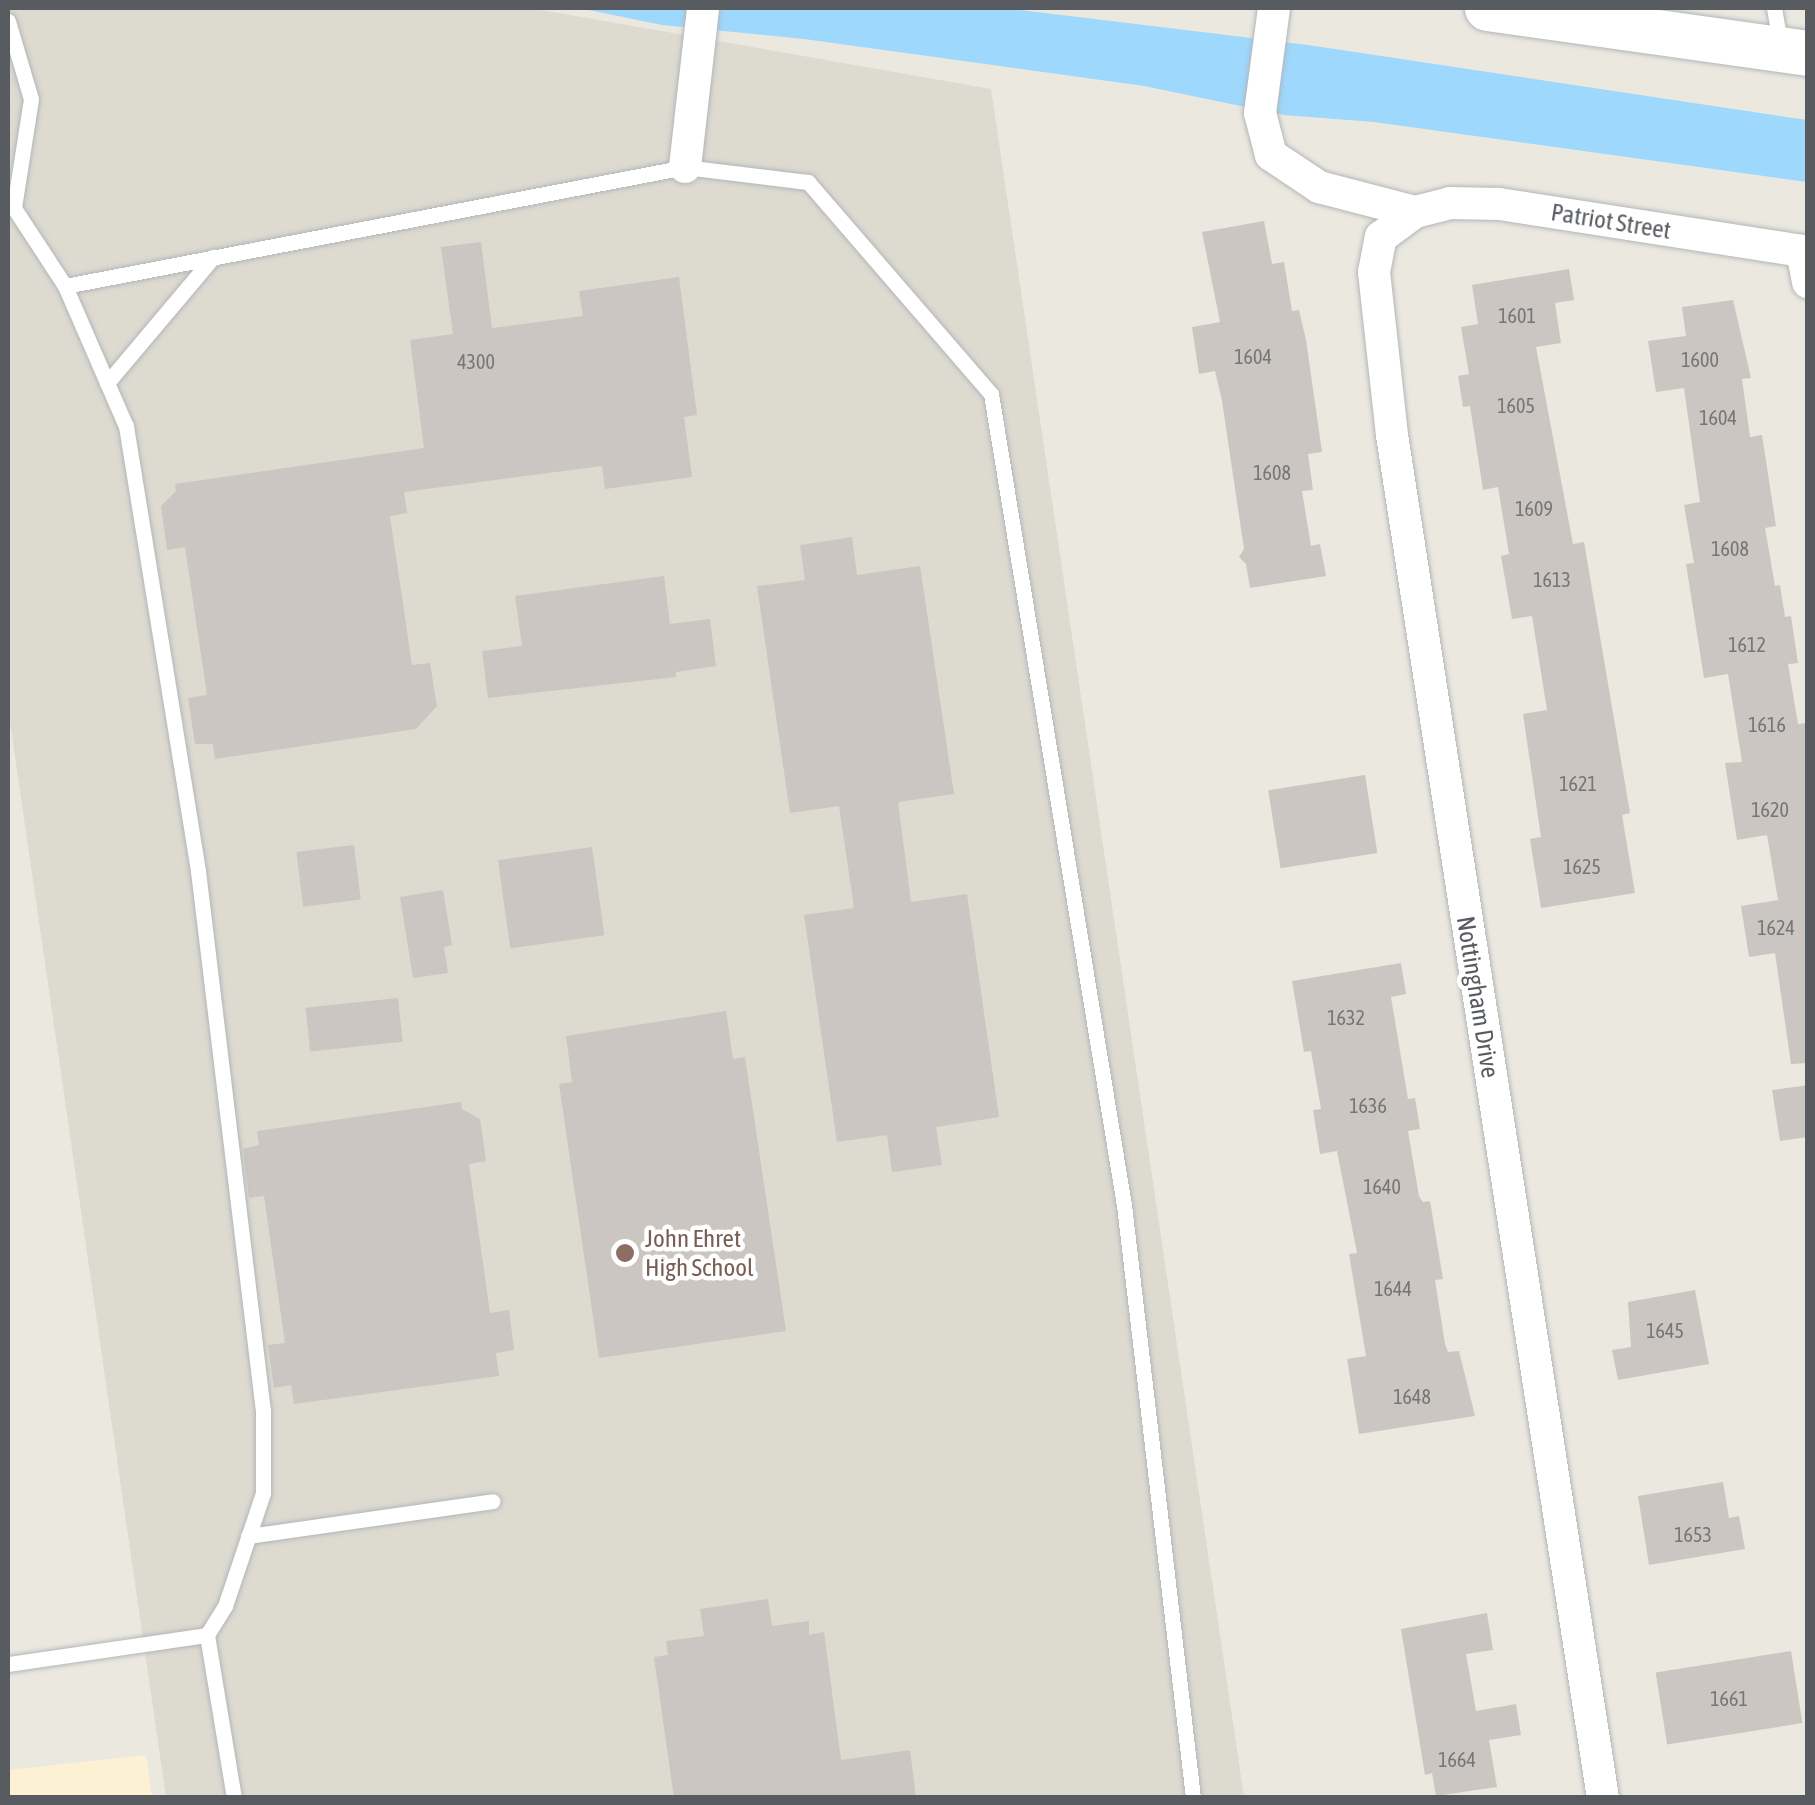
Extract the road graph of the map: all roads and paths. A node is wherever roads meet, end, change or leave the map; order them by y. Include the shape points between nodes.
1 (703, 8) edge
2 (1487, 8) edge
3 (1576, 14) edge
4 (1273, 16) edge
5 (8, 22) edge
6 (1788, 37) edge
7 (685, 167) junction
8 (1415, 212) junction
9 (214, 257) junction
10 (1806, 262) edge
11 (65, 286) junction
12 (107, 383) junction
13 (493, 1501) dead end
14 (248, 1536) junction
15 (207, 1635) junction
16 (8, 1664) edge
17 (234, 1798) edge
18 (1194, 1798) edge
19 (1604, 1798) edge

1 - 7 street
2 - 3 main road
3 - 6 main road
4 - 8 street via 1260,113 1271,155 1319,187
5 - 11 lane via 31,99 14,208
7 - 9 lane
7 - 18 lane via 808,182 991,394 1124,1205
8 - 10 street, Patriot Street via 1450,203 1499,204
8 - 19 street, Nottingham Drive via 1381,238 1374,272 1392,435
9 - 11 lane
9 - 12 lane
11 - 12 lane
12 - 14 lane via 126,426 200,890 263,1411 263,1493
13 - 14 lane
14 - 15 lane via 225,1606
15 - 16 lane
15 - 17 lane

